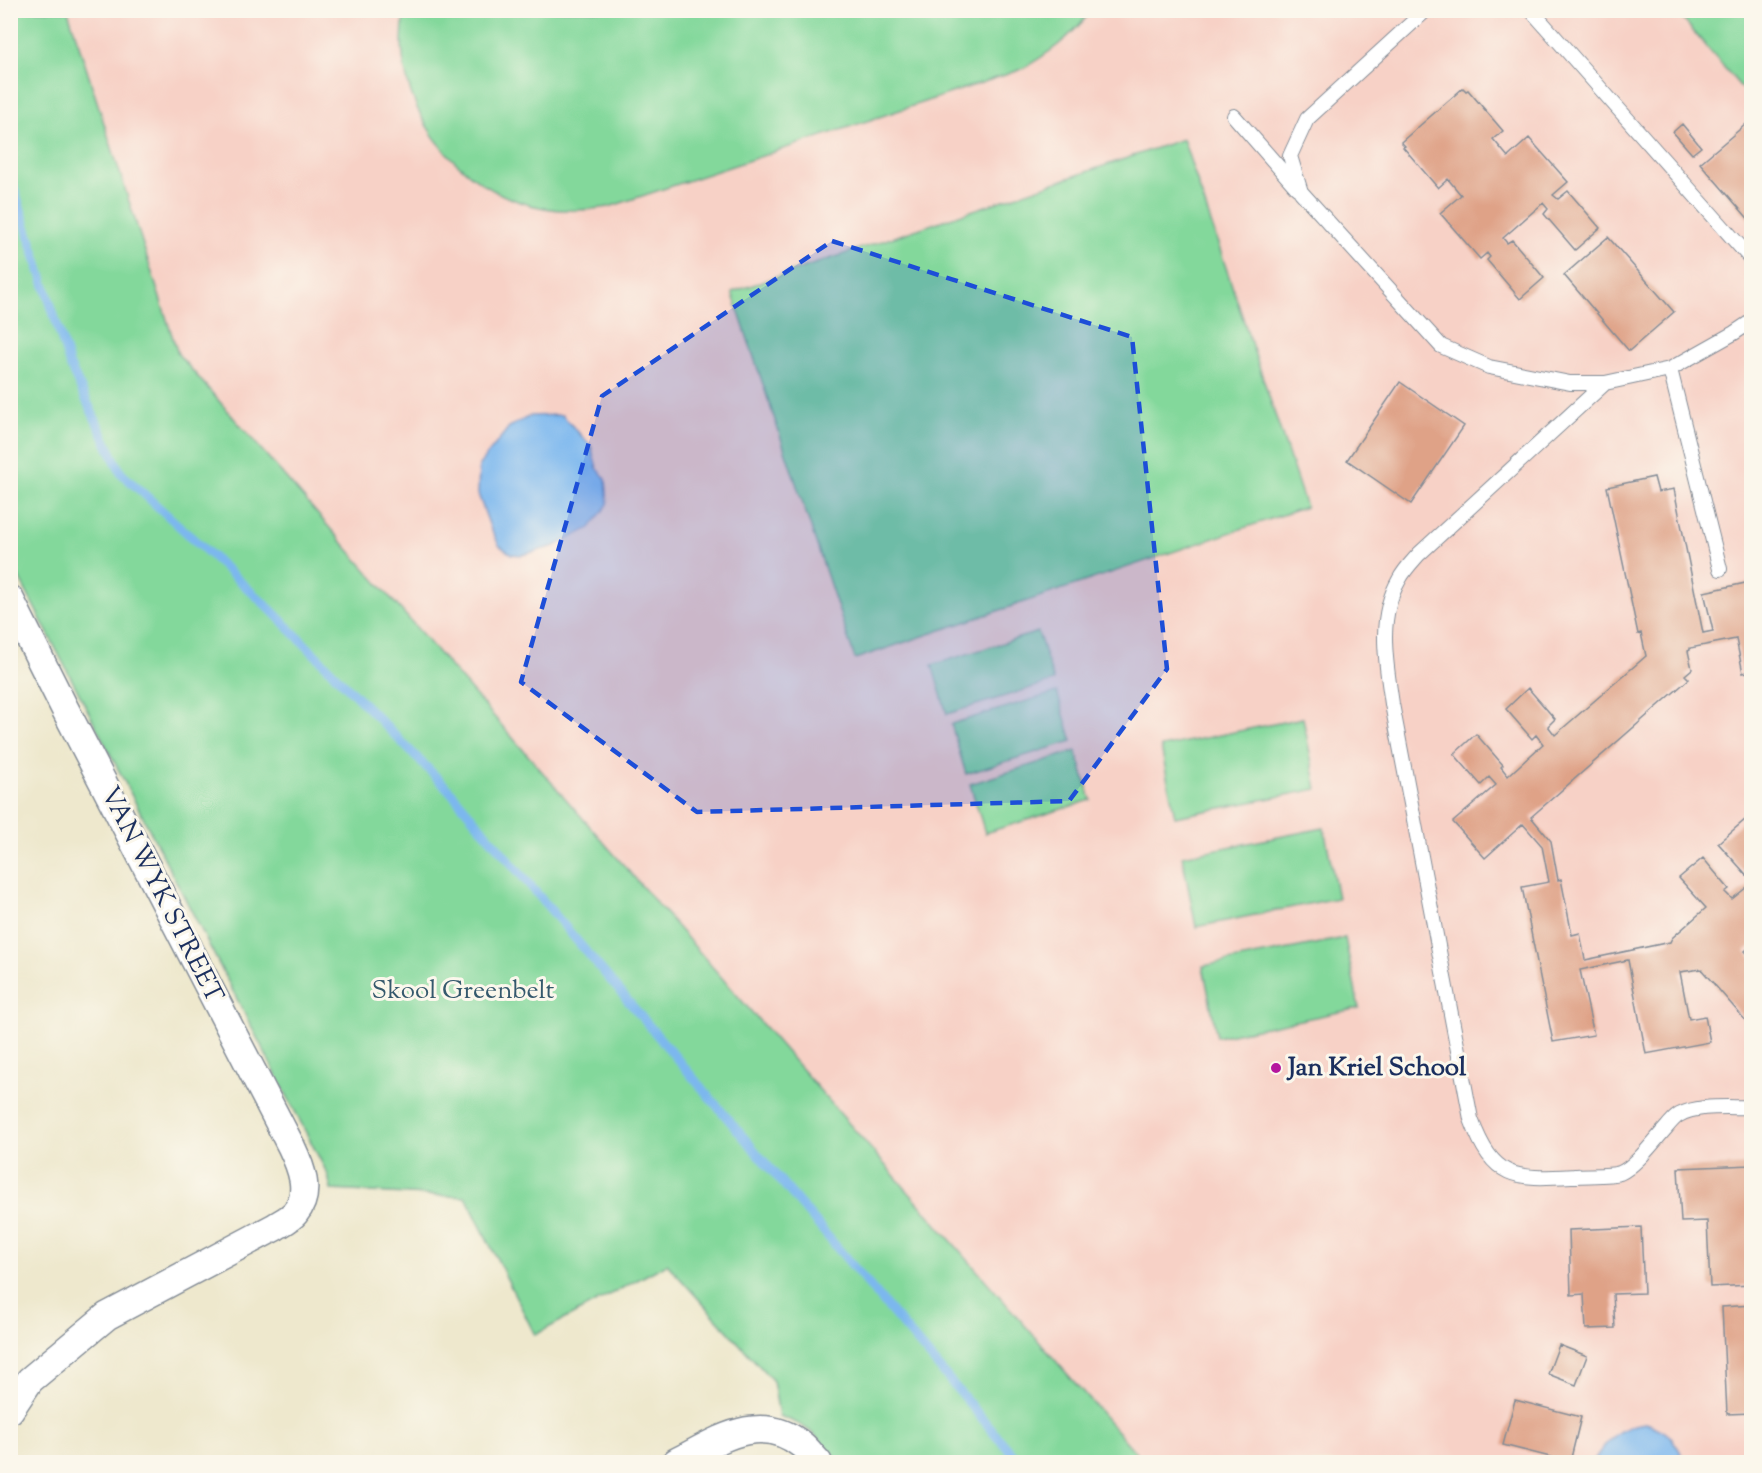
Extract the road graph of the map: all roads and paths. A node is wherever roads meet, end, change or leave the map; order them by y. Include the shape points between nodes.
1 (1426, 10) edge
2 (1531, 10) edge
3 (1234, 116) dead end
4 (1301, 192) junction
5 (1752, 260) edge
6 (1752, 321) edge
7 (1670, 369) junction
8 (1605, 383) junction
9 (1720, 569) dead end
10 (10, 599) edge
11 (1752, 1107) edge
12 (20, 1374) edge
13 (10, 1410) edge
14 (676, 1462) edge
15 (818, 1462) edge

1 - 4 lane via 1307,119 1290,156
2 - 5 lane
3 - 4 lane
4 - 8 lane via 1441,346 1489,368 1570,383
6 - 7 lane
7 - 8 lane
7 - 9 lane
8 - 11 lane via 1419,554 1400,579 1384,628 1392,704 1471,1119 1494,1162 1509,1173 1542,1178 1619,1173 1676,1117 1689,1111
10 - 12 street, VAN WYK STREET via 291,1146 305,1193 295,1214 275,1227 107,1316
12 - 13 street
14 - 15 street via 733,1433 767,1429 792,1438

